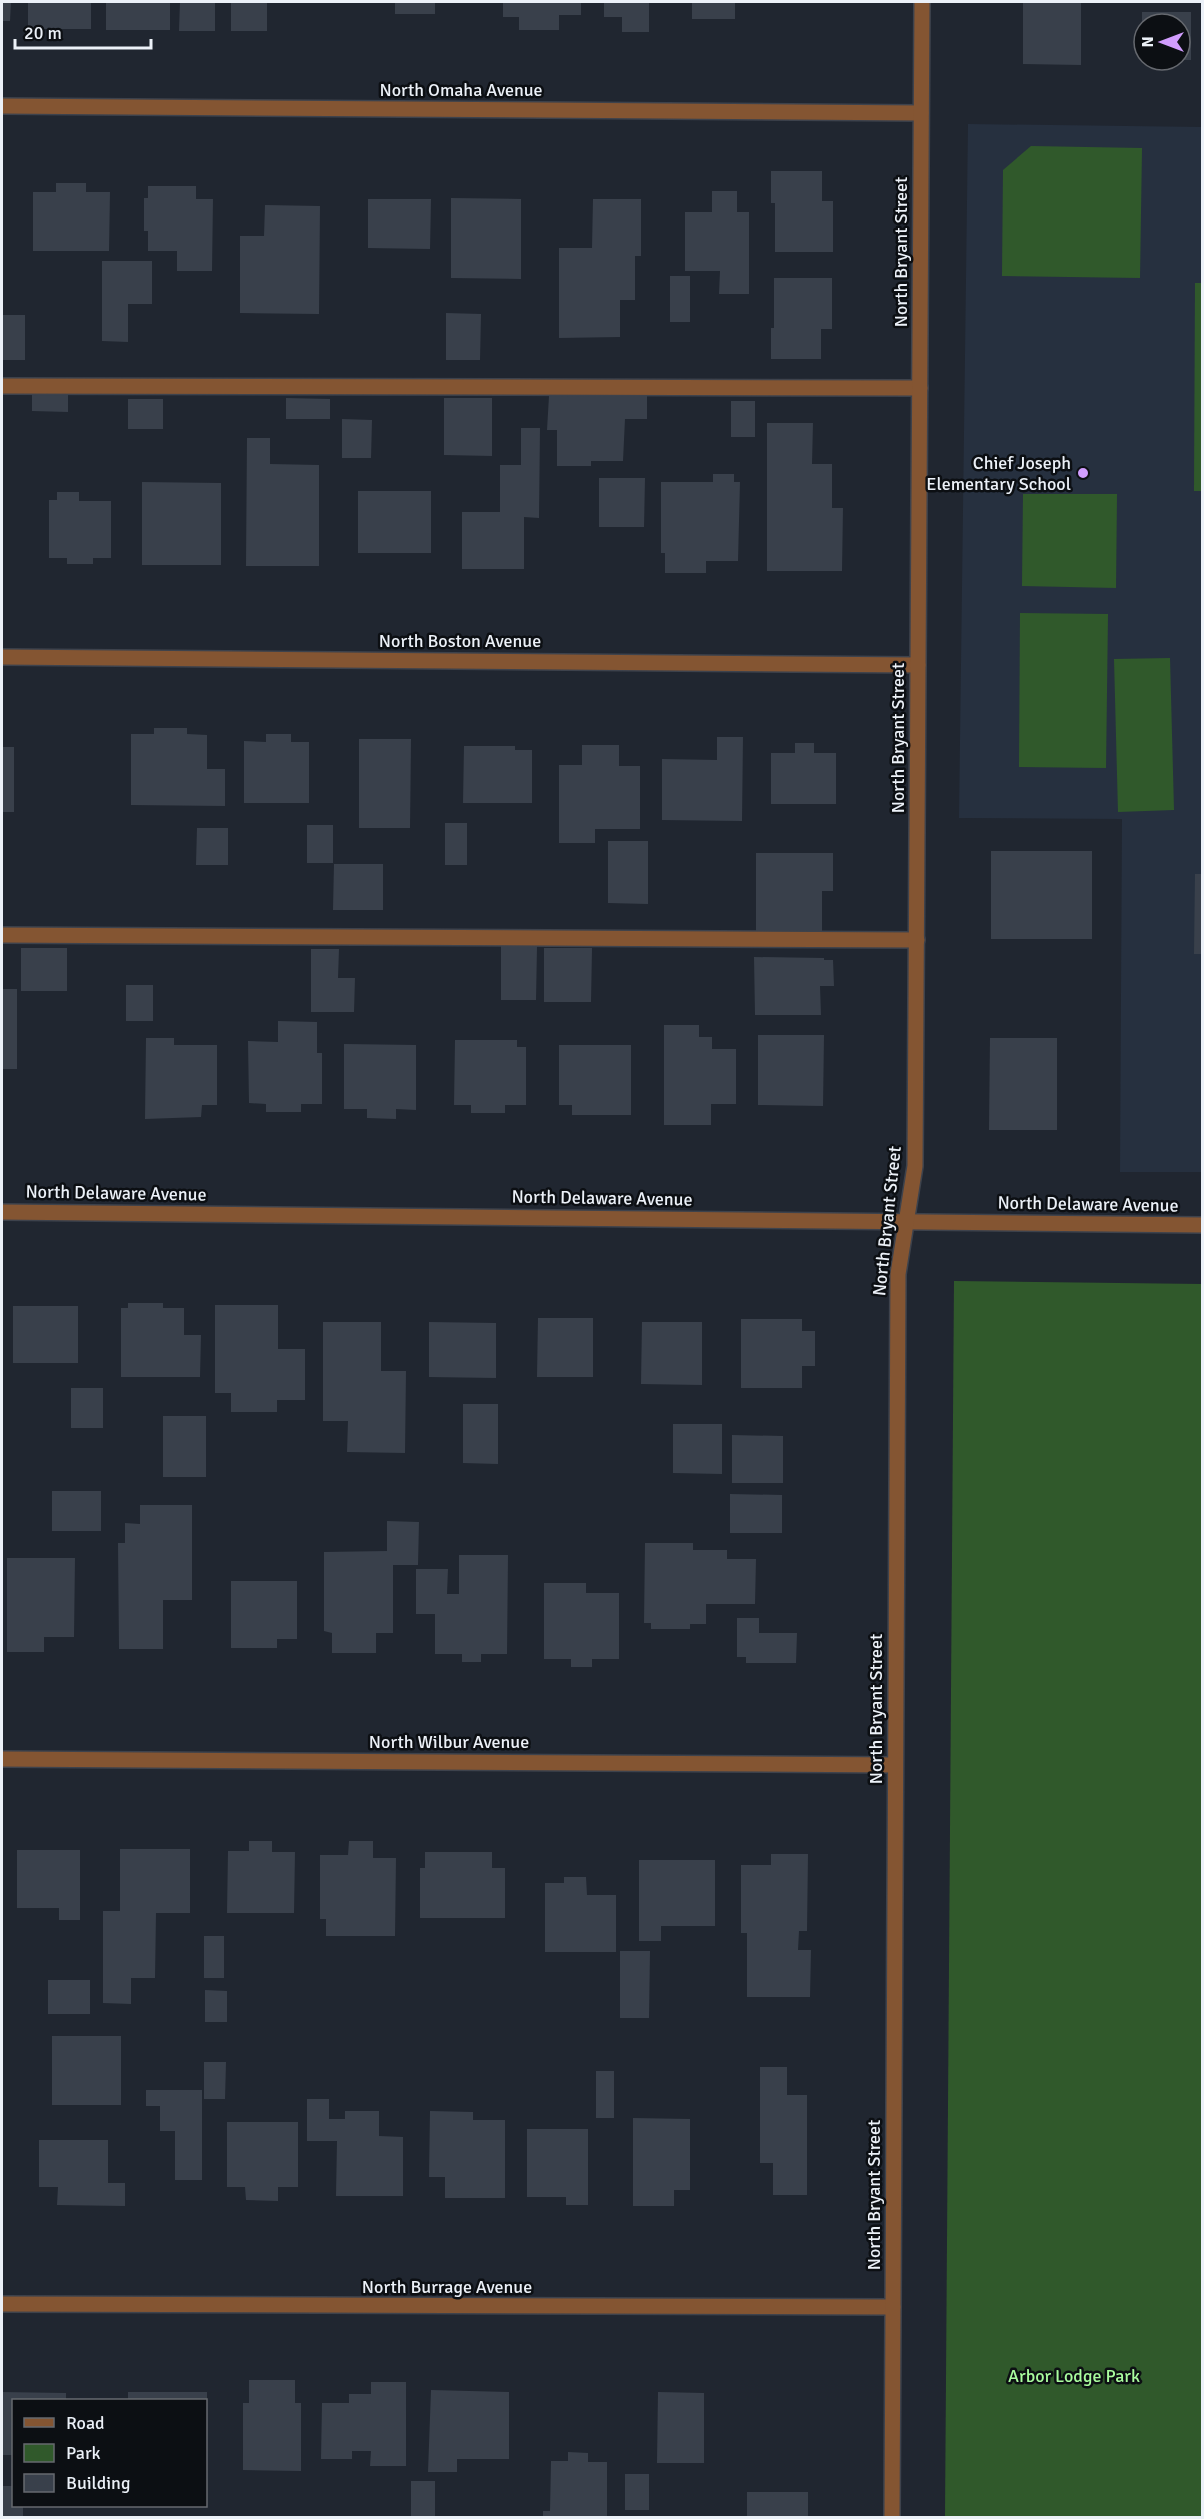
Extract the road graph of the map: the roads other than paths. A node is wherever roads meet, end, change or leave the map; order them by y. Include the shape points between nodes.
1 (922, 2) edge
2 (2, 106) edge
3 (921, 113) junction
4 (2, 386) edge
5 (920, 388) junction
6 (2, 657) edge
7 (918, 664) junction
8 (2, 935) edge
9 (917, 940) junction
10 (2, 1212) edge
11 (906, 1221) junction
12 (1203, 1225) edge
13 (2, 1759) edge
14 (895, 1765) junction
15 (2, 2304) edge
16 (893, 2307) junction
17 (892, 2517) edge

1 - 3 street, North Bryant Street
2 - 3 street, North Omaha Avenue
3 - 5 street, North Bryant Street
4 - 5 street
5 - 7 street, North Bryant Street
6 - 7 street, North Boston Avenue
7 - 9 street, North Bryant Street
8 - 9 street
9 - 11 street, North Bryant Street via 915,1166
10 - 11 street, North Delaware Avenue
11 - 12 street, North Delaware Avenue
11 - 14 street, North Bryant Street via 898,1274
13 - 14 street, North Wilbur Avenue
14 - 16 street, North Bryant Street
15 - 16 street, North Burrage Avenue
16 - 17 street, North Bryant Street

